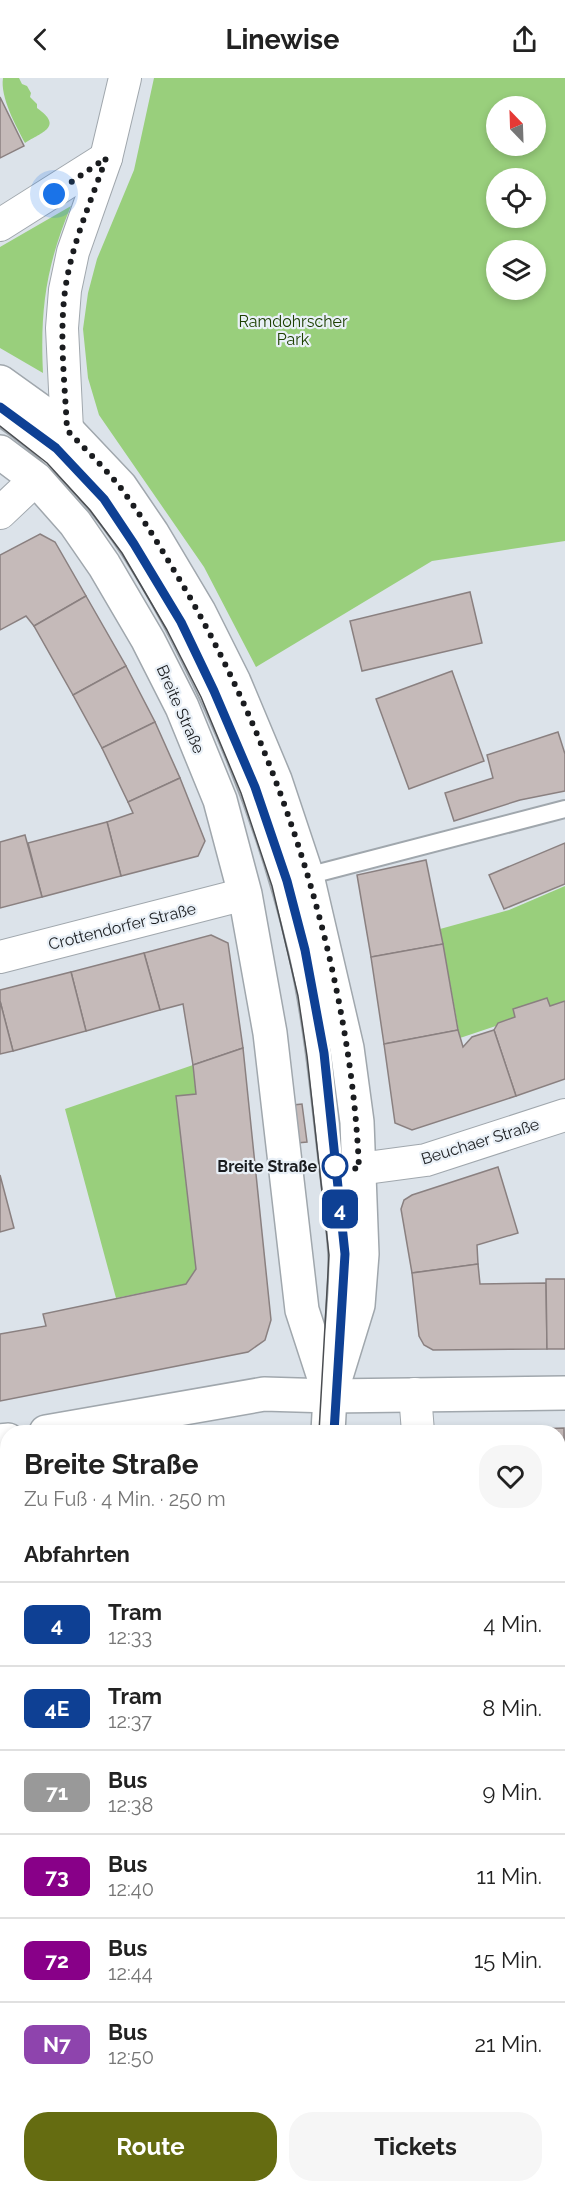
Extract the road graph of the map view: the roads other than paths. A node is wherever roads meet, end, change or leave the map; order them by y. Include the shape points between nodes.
1 (125, 78) edge
2 (106, 158) junction
3 (0, 225) edge
4 (0, 382) edge
5 (0, 417) edge
6 (67, 430) junction
7 (0, 452) edge
8 (36, 479) junction
9 (0, 513) edge
10 (565, 809) edge
11 (307, 876) junction
12 (245, 894) junction
13 (0, 957) edge
14 (565, 1115) edge
15 (359, 1169) junction
16 (565, 1393) edge
17 (415, 1394) junction
18 (330, 1396) junction
19 (84, 1425) edge
20 (328, 1425) edge
21 (417, 1425) edge

1 - 2 street
2 - 3 street
2 - 6 street via 73,252 65,290 62,328
4 - 6 main road
5 - 18 lane via 51,455 98,504 128,548 208,694 252,801 278,878 297,952 315,1054 337,1255
6 - 11 main road via 120,486 199,612 234,682 275,780
7 - 8 main road, Breite Straße
8 - 9 street
8 - 12 main road, Breite Straße via 75,523 104,565 182,707 220,800
10 - 11 lane
11 - 15 main road via 347,1048
12 - 13 street, Crottendorfer Straße
12 - 18 main road, Breite Straße via 275,1061 302,1310
14 - 15 street, Beuchaer Straße via 426,1160
15 - 18 main road via 362,1254 358,1305
16 - 17 main road
17 - 18 main road
17 - 21 street
18 - 19 main road via 264,1394
18 - 20 main road

